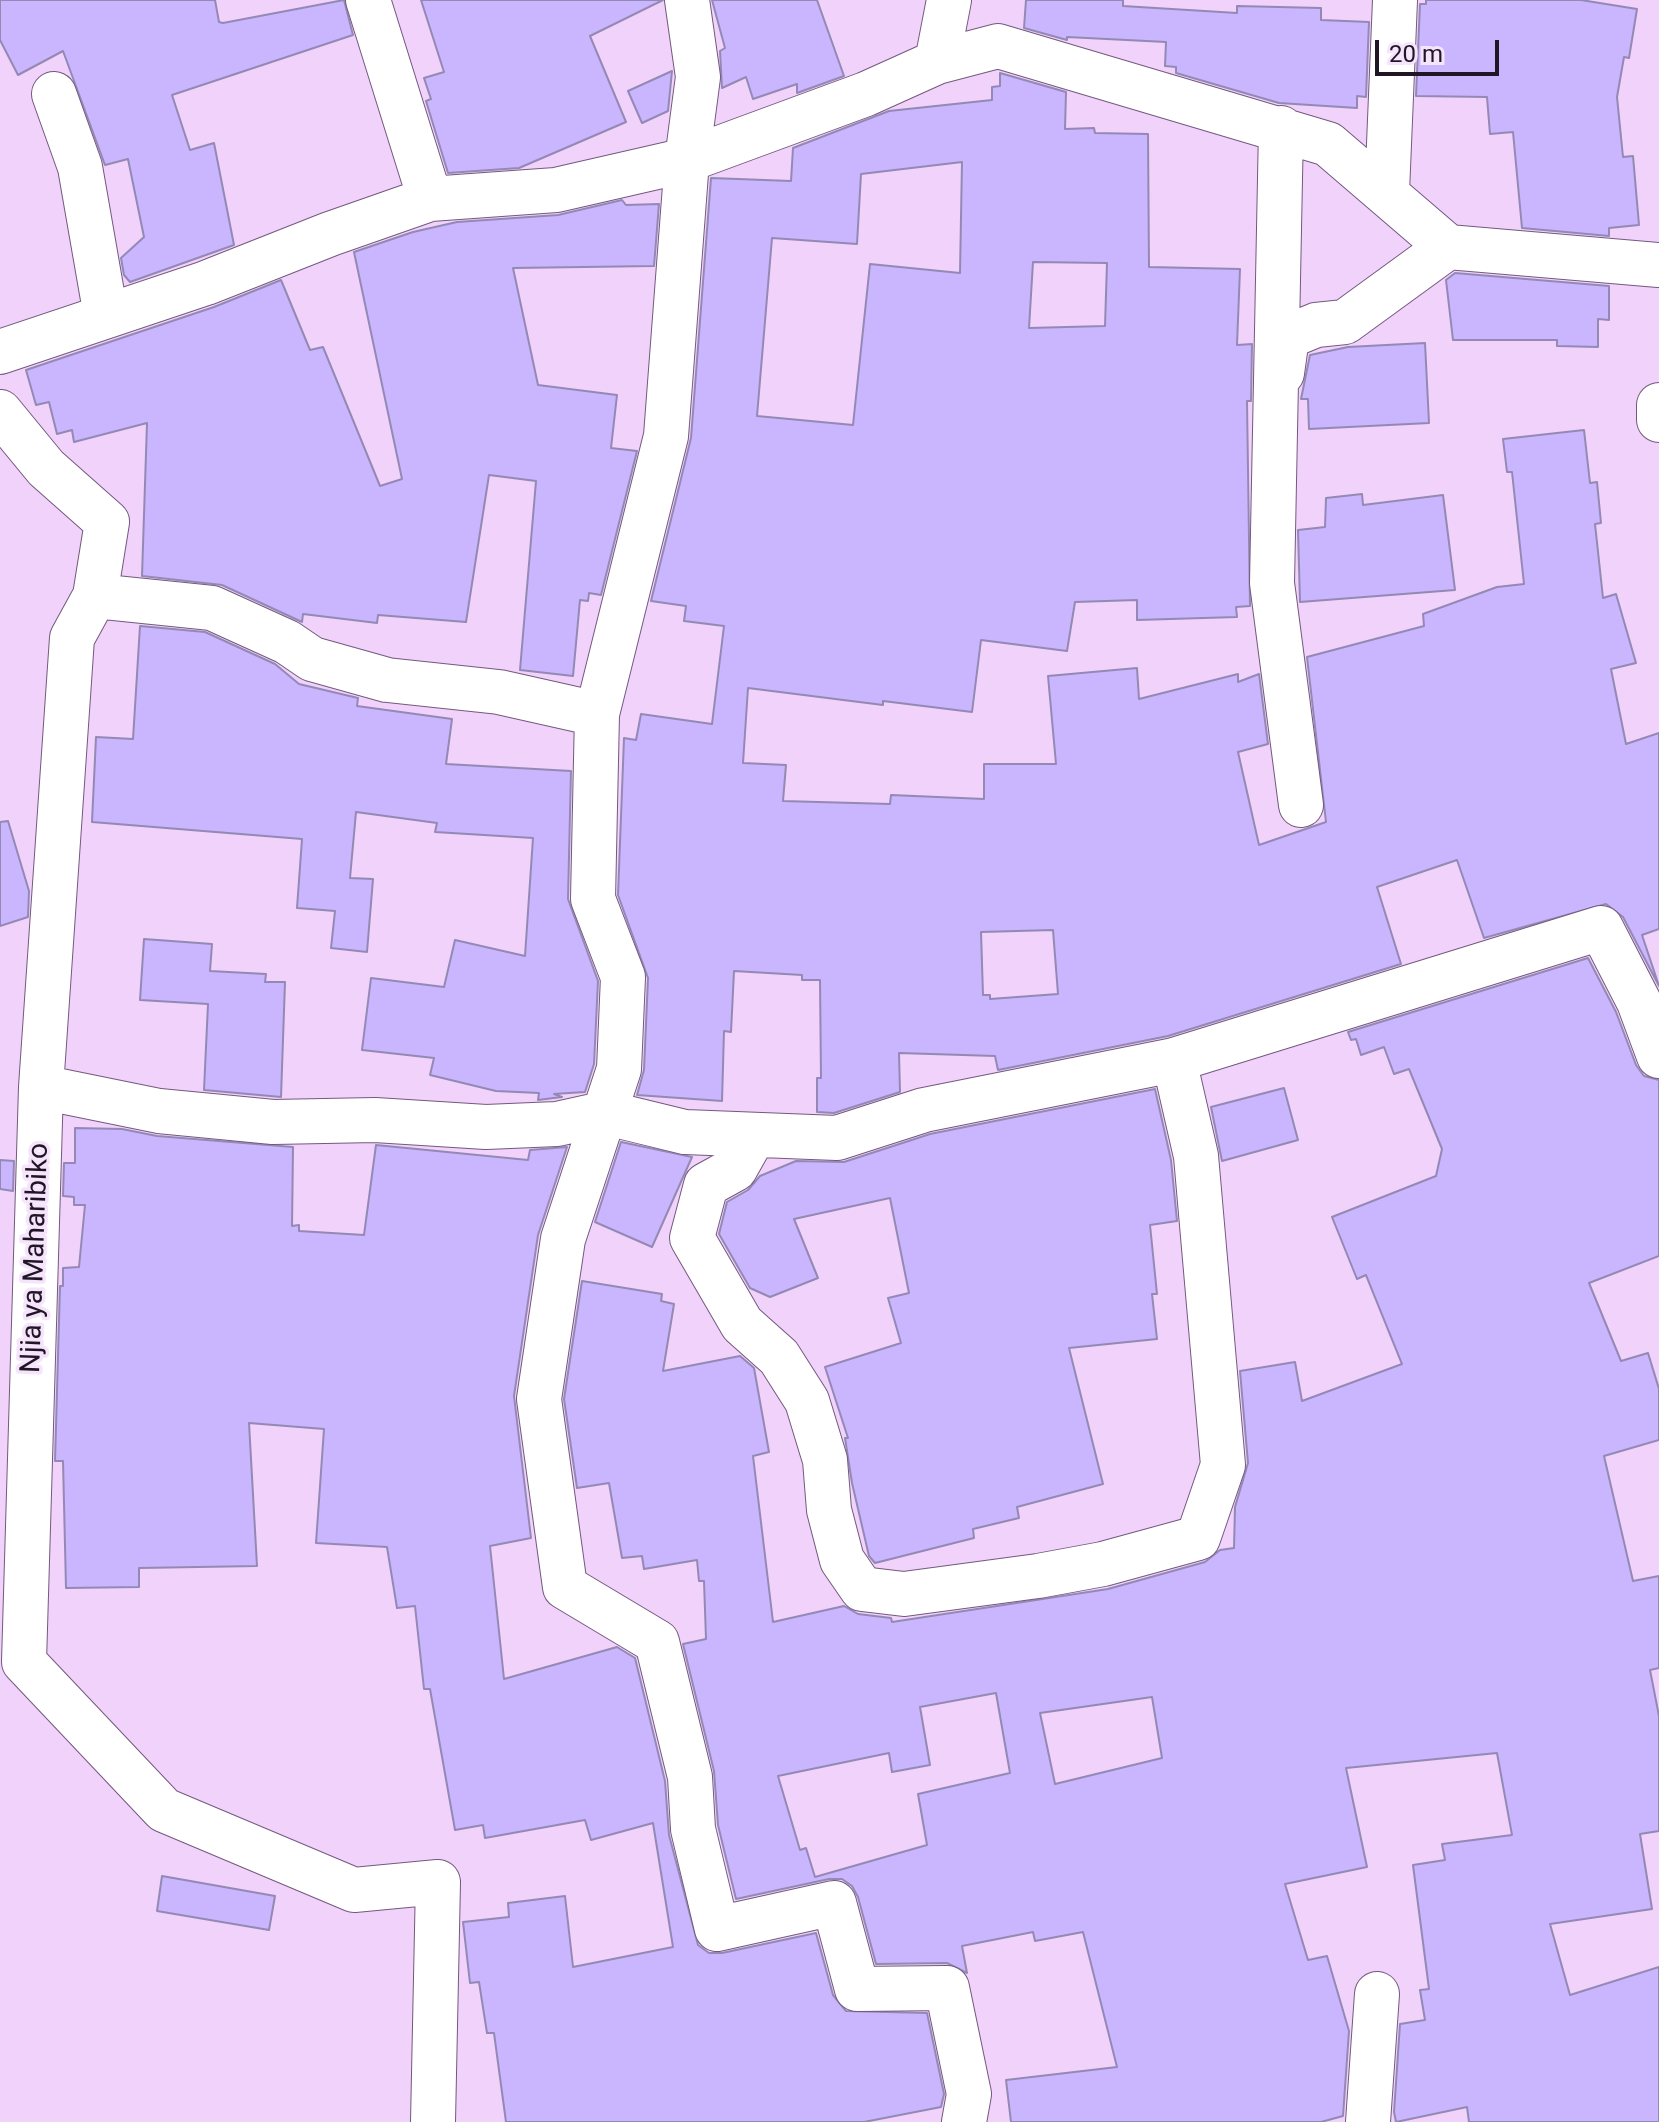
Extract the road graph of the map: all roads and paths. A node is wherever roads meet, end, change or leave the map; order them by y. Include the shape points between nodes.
1 (368, 0) edge
2 (687, 0) edge
3 (949, 0) edge
4 (1395, 0) edge
5 (937, 62) junction
6 (54, 94) dead end
7 (1281, 128) junction
8 (687, 160) junction
9 (1387, 192) junction
10 (430, 199) junction
11 (1448, 247) junction
12 (1659, 264) edge
13 (1659, 277) edge
14 (106, 316) junction
15 (0, 352) edge
16 (1659, 405) edge
17 (1277, 407) junction
18 (0, 412) edge
19 (1659, 420) edge
20 (95, 596) junction
21 (597, 714) junction
22 (1301, 805) dead end
23 (1659, 1056) edge
24 (1174, 1060) junction
25 (41, 1087) junction
26 (607, 1113) junction
27 (753, 1137) junction
28 (12, 1662) edge
29 (1377, 1994) dead end
30 (433, 2122) edge
31 (964, 2122) edge
32 (1368, 2122) edge

1 - 10 street
2 - 8 street via 698,77
3 - 5 street
4 - 9 street
5 - 7 street via 998,46
5 - 8 street
6 - 14 street via 80,167
7 - 9 street via 1328,144
7 - 17 street
8 - 10 street via 556,190
8 - 21 street via 666,436
9 - 11 street
10 - 14 street
11 - 12 street
11 - 17 street via 1345,322 1316,325 1287,337
12 - 13 street
14 - 15 street
16 - 19 street
17 - 22 street via 1272,583
18 - 20 street, Njia ya Maharibiko via 46,468 107,522
20 - 21 street via 212,608 312,659 387,680 499,692
20 - 25 street, Njia ya Maharibiko via 72,638
21 - 26 street via 593,899 623,977 619,1069
23 - 24 street via 1639,1002 1601,928
24 - 27 street via 924,1110 837,1138
24 - 27 street via 1196,1156 1223,1465 1198,1538 1103,1564 904,1594 862,1589 842,1560 829,1510 825,1460 807,1401 779,1357 742,1324 692,1238 706,1185 735,1169
25 - 26 street via 159,1111 273,1122 375,1120 486,1127 557,1124
25 - 28 street, Njia ya Maharibiko
26 - 27 street via 685,1132
26 - 31 street via 563,1239 539,1399 565,1587 657,1642 690,1777 693,1829 717,1929 834,1903 857,1989 947,1988 969,2094
28 - 30 street, Njia ya Maharibiko via 164,1810 354,1890 438,1882
29 - 32 street

